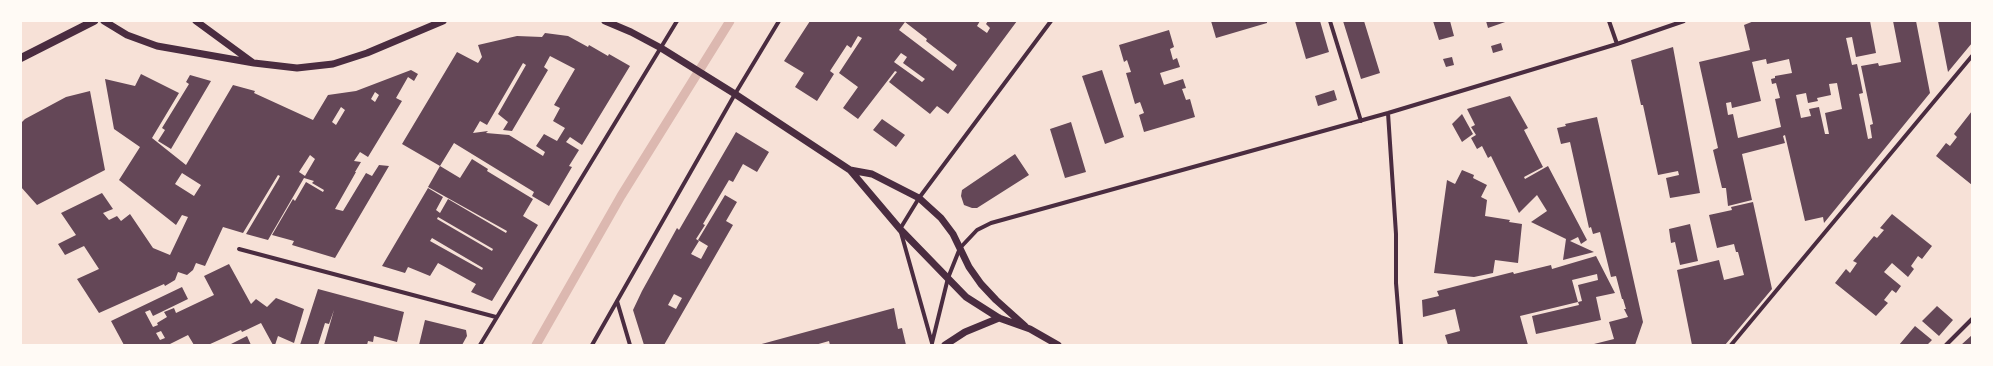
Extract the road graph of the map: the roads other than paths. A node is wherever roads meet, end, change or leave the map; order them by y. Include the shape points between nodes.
1 (94, 21) edge
2 (104, 21) edge
3 (196, 21) edge
4 (443, 21) edge
5 (604, 21) edge
6 (677, 21) edge
7 (779, 21) edge
8 (1051, 21) edge
9 (1330, 21) edge
10 (1610, 21) edge
11 (1684, 21) edge
12 (1617, 44) junction
13 (661, 48) junction
14 (1972, 56) edge
15 (21, 58) edge
16 (254, 63) junction
17 (735, 94) junction
18 (1388, 113) junction
19 (1361, 121) junction
20 (850, 170) junction
21 (918, 198) junction
22 (900, 229) junction
23 (960, 248) junction
24 (239, 249) dead end
25 (948, 278) junction
26 (617, 301) junction
27 (496, 317) junction
28 (999, 318) junction
29 (1972, 320) edge
30 (1030, 330) junction
31 (932, 344) edge
32 (480, 345) edge
33 (592, 345) edge
34 (630, 345) edge
35 (945, 345) edge
36 (1058, 345) edge
37 (1401, 345) edge
38 (1731, 345) edge
39 (1946, 345) edge

1 - 15 main road
2 - 16 street via 126,35 157,46
3 - 16 street
4 - 16 street via 367,53 333,64 297,68
5 - 13 street
6 - 13 street
7 - 17 street
8 - 21 street
9 - 19 street
10 - 12 street
11 - 12 street
12 - 18 street
13 - 17 street
13 - 27 street
14 - 38 street
17 - 20 street
17 - 26 street
18 - 19 street
18 - 37 street
19 - 23 street via 990,223 977,230
20 - 21 street via 872,174
20 - 22 street
21 - 22 street
21 - 23 street via 941,218
22 - 25 street
22 - 31 street
23 - 25 street
23 - 30 street via 981,284
24 - 27 street
25 - 28 street via 966,297
25 - 31 street
26 - 33 street
26 - 34 street
27 - 32 street
28 - 30 street
28 - 35 street via 965,332
29 - 39 street
30 - 36 street

